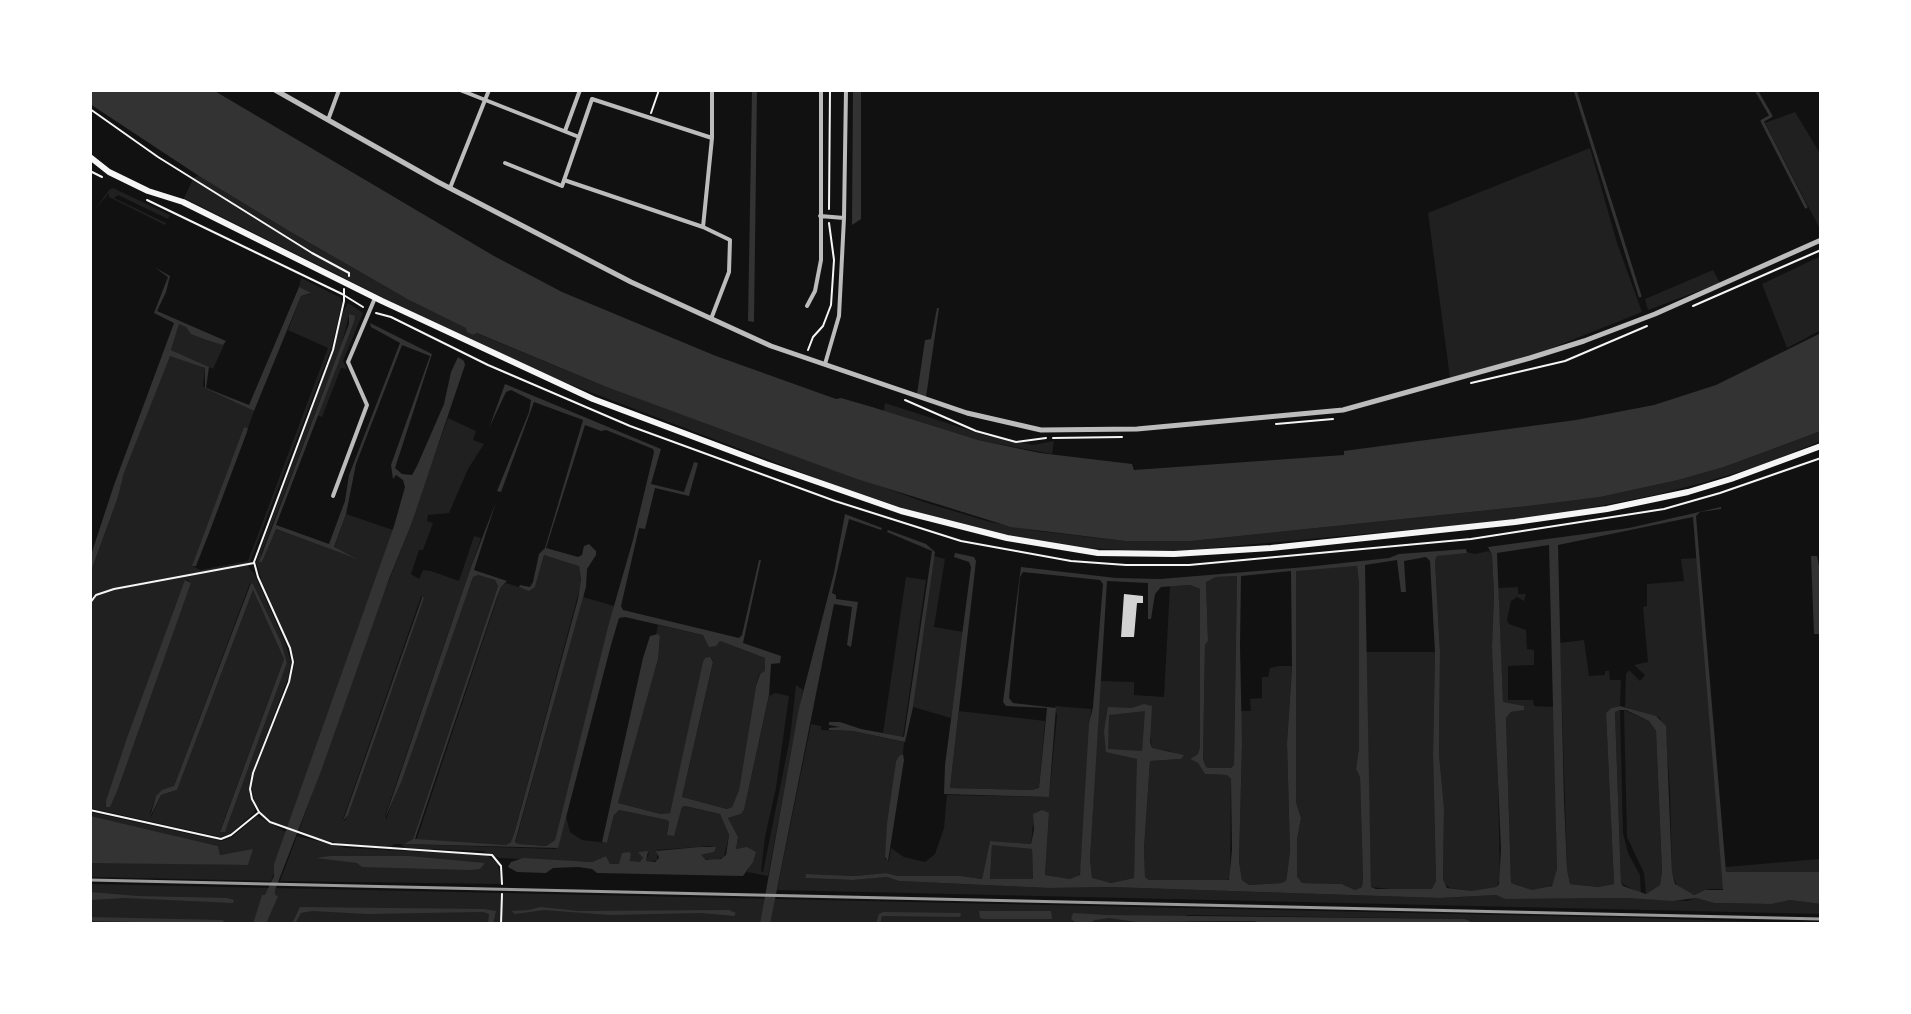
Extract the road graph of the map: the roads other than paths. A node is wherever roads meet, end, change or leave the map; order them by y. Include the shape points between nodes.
1 (275, 90) edge
2 (339, 90) edge
3 (460, 90) edge
4 (489, 90) edge
5 (580, 90) edge
6 (712, 90) edge
7 (821, 90) edge
8 (846, 90) edge
9 (485, 100) junction
10 (328, 120) junction
11 (565, 131) junction
12 (579, 137) junction
13 (712, 138) junction
14 (90, 157) edge
15 (505, 163) dead end
16 (564, 180) junction
17 (450, 188) junction
18 (820, 216) junction
19 (844, 218) junction
20 (703, 227) junction
21 (1821, 240) edge
22 (375, 297) junction
23 (807, 306) dead end
24 (711, 319) junction
25 (825, 364) junction
26 (1821, 446) edge
27 (333, 496) dead end

1 - 10 street
2 - 10 street
3 - 9 street
4 - 9 street
5 - 11 street
6 - 13 street
7 - 18 street
8 - 19 street
9 - 11 street
9 - 17 street
10 - 17 street
11 - 12 street
12 - 13 street via 592,99
12 - 16 street
13 - 20 street
14 - 22 main road via 109,172 183,202
15 - 16 street via 562,186
16 - 20 street
17 - 24 street
18 - 19 street
18 - 23 street via 821,260
19 - 25 street via 839,316
20 - 24 street via 730,240 729,272
21 - 25 street via 1584,341 1343,410 1137,429 1041,430 967,413
22 - 26 main road via 593,399 766,464 950,526 1098,553 1271,548 1607,509 1731,479
22 - 27 street via 348,362 367,405
24 - 25 street

